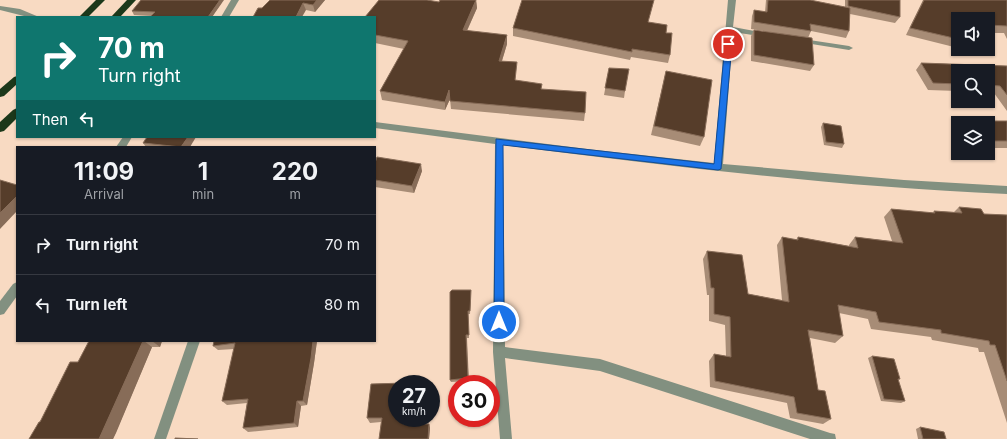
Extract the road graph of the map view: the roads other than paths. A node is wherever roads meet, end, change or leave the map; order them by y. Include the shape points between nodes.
1 (101, 0) edge
2 (132, 0) edge
3 (235, 0) edge
4 (732, 0) edge
5 (0, 8) edge
6 (32, 16) edge
7 (84, 16) edge
8 (116, 16) edge
9 (226, 16) edge
10 (730, 29) junction
11 (774, 36) edge
12 (789, 38) edge
13 (849, 48) dead end
14 (16, 80) edge
15 (0, 94) edge
16 (16, 113) edge
17 (376, 125) edge
18 (0, 128) edge
19 (499, 141) junction
20 (718, 167) junction
21 (1007, 190) edge
22 (16, 288) edge
23 (0, 310) edge
24 (194, 342) edge
25 (499, 352) junction
26 (160, 439) edge
27 (506, 439) edge
28 (830, 439) edge

1 - 7 highway
2 - 8 highway
3 - 9 street
4 - 10 street
5 - 6 street
10 - 11 street
10 - 20 street
12 - 13 street
14 - 15 highway
16 - 18 highway
17 - 19 street
19 - 20 street
19 - 25 street
20 - 21 street via 948,189
22 - 23 street
24 - 26 street
25 - 27 street
25 - 28 street via 600,366

